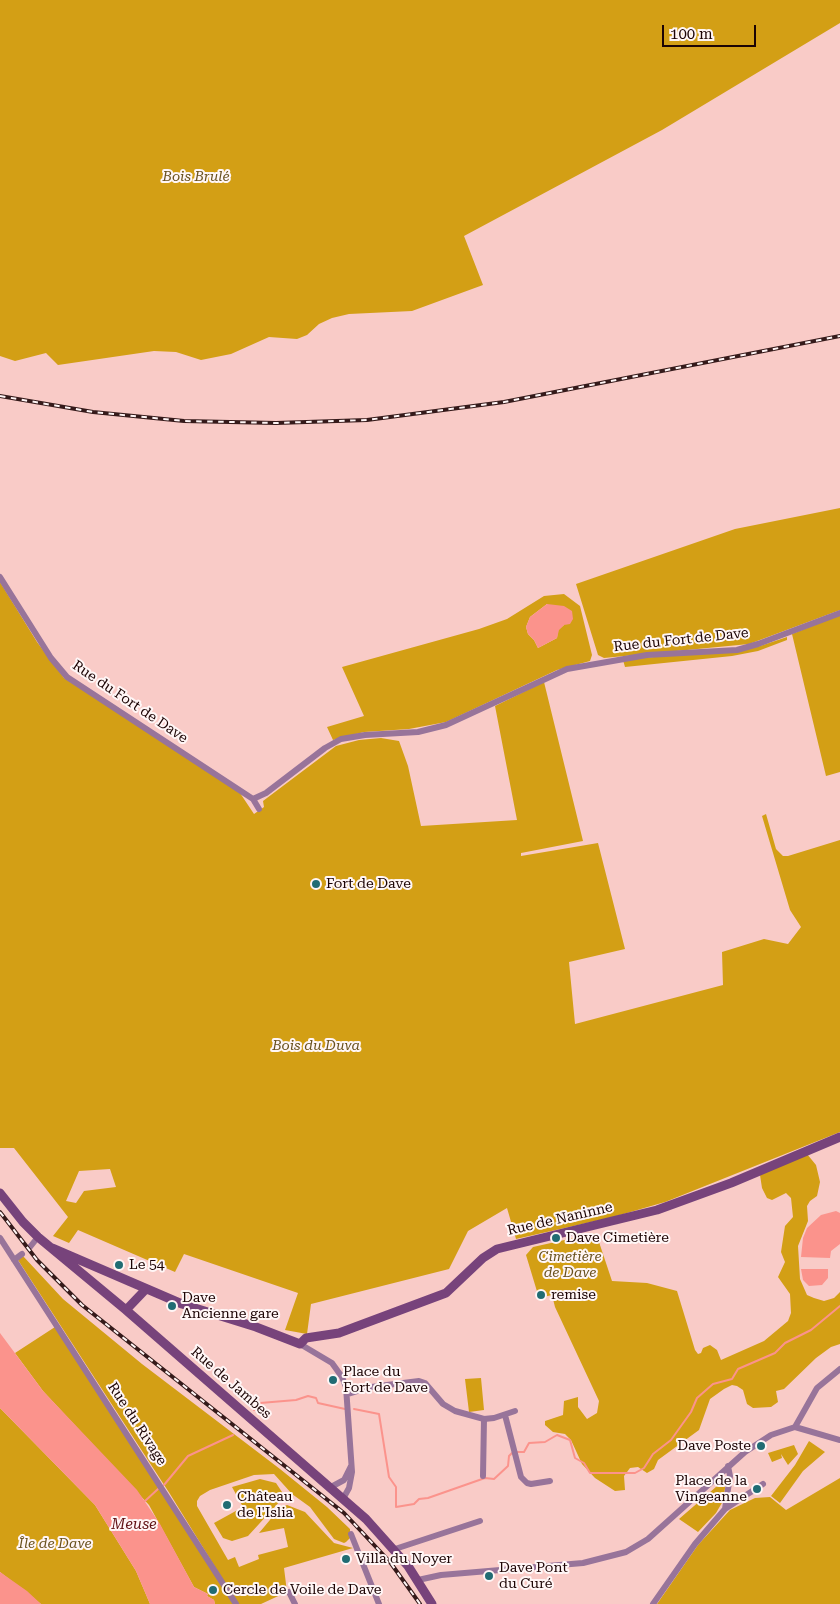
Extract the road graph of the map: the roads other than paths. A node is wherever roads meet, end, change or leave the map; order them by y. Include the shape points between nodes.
1 (0, 577) edge
2 (840, 613) edge
3 (253, 799) junction
4 (259, 809) dead end
5 (840, 1137) edge
6 (0, 1193) edge
7 (38, 1236) junction
8 (0, 1238) edge
9 (30, 1247) dead end
10 (52, 1248) junction
11 (22, 1254) dead end
12 (14, 1260) junction
13 (146, 1289) junction
14 (126, 1310) junction
15 (300, 1344) junction
16 (840, 1369) edge
17 (348, 1394) junction
18 (515, 1411) dead end
19 (505, 1415) junction
20 (484, 1418) junction
21 (795, 1428) junction
22 (840, 1440) edge
23 (351, 1466) junction
24 (728, 1466) junction
25 (482, 1476) dead end
26 (550, 1481) dead end
27 (763, 1484) dead end
28 (331, 1487) junction
29 (344, 1498) junction
30 (725, 1509) junction
31 (480, 1521) dead end
32 (351, 1534) dead end
33 (395, 1549) junction
34 (418, 1580) junction
35 (289, 1592) dead end
36 (236, 1604) edge
37 (295, 1604) edge
38 (379, 1604) edge
39 (432, 1604) edge
40 (653, 1604) edge

1 - 3 street, Rue du Fort de Dave via 51,658 67,677
2 - 3 street, Rue du Fort de Dave via 737,650 646,655 567,670 543,678 446,725 418,732 341,739
3 - 4 street, Rue du Fort de Dave
5 - 15 street, Rue de Naninne via 662,1209 497,1249 446,1293 339,1333 306,1338
6 - 7 street, Rue de Jambes
7 - 9 street
7 - 10 street, Rue de Jambes
8 - 12 street, Rue du Rivage
10 - 13 street
10 - 14 street, Rue de Jambes
11 - 12 street
12 - 36 street, Rue du Rivage
13 - 14 street
13 - 15 street
14 - 28 street, Rue de Jambes
15 - 17 street via 332,1362
16 - 21 street via 817,1388
17 - 20 street via 371,1387 419,1381 425,1383 450,1409
17 - 23 street
18 - 19 street
19 - 20 street
19 - 26 street via 520,1474 527,1483
20 - 25 street
21 - 22 street
21 - 24 street via 762,1440
23 - 28 street via 344,1480
23 - 29 street via 352,1480
24 - 30 street via 730,1482
24 - 34 street via 648,1539 626,1552 583,1563
27 - 30 street
28 - 29 street, Rue de Jambes
29 - 33 street, Rue de Jambes
30 - 40 street via 695,1544
31 - 33 street
32 - 38 street
33 - 34 street, Rue de Jambes
34 - 39 street, Rue de Jambes
35 - 37 street

